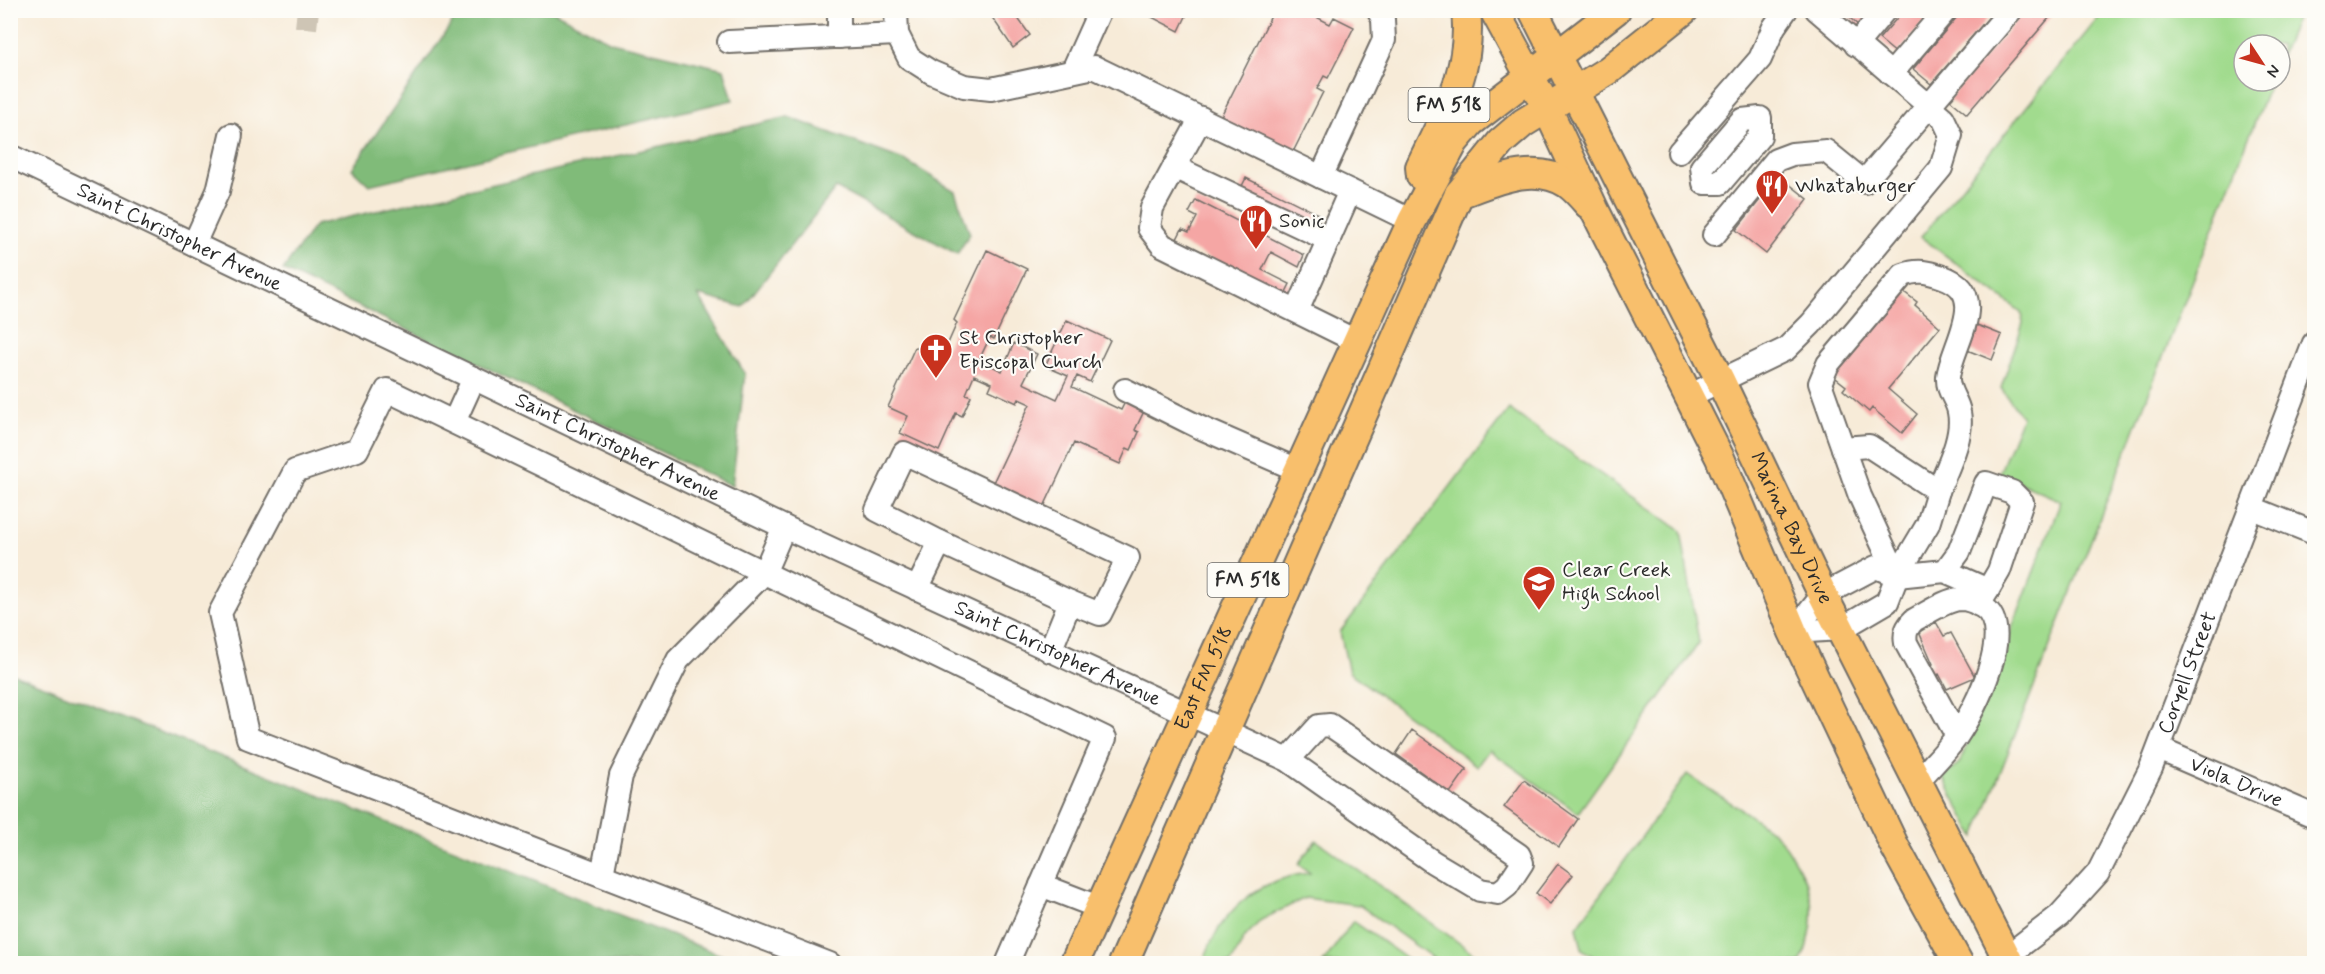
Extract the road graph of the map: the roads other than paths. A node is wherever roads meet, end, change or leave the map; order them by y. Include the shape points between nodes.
1 (839, 10) edge
2 (896, 10) edge
3 (1100, 10) edge
4 (1378, 10) edge
5 (1467, 10) edge
6 (1494, 10) edge
7 (1533, 10) edge
8 (1616, 10) edge
9 (1684, 10) edge
10 (1786, 10) edge
11 (1817, 10) edge
12 (1885, 10) edge
13 (1946, 10) edge
14 (2012, 10) edge
15 (897, 34) junction
16 (839, 37) junction
17 (729, 42) dead end
18 (1856, 45) junction
19 (1557, 58) junction
20 (1073, 70) junction
21 (1892, 74) junction
22 (1528, 76) junction
23 (1575, 90) junction
24 (1929, 107) junction
25 (1547, 108) junction
26 (1201, 118) junction
27 (1760, 118) dead end
28 (231, 135) dead end
29 (1679, 152) dead end
30 (10, 156) edge
31 (1174, 167) junction
32 (1321, 177) junction
33 (1700, 188) dead end
34 (1350, 191) junction
35 (1460, 195) junction
36 (1418, 209) junction
37 (1594, 209) junction
38 (1714, 235) dead end
39 (1329, 240) junction
40 (194, 244) junction
41 (1297, 311) junction
42 (1356, 341) junction
43 (2314, 343) edge
44 (474, 378) junction
45 (1720, 380) junction
46 (1125, 390) dead end
47 (1689, 396) junction
48 (454, 422) junction
49 (1843, 448) junction
50 (1298, 470) junction
51 (1938, 491) junction
52 (2252, 508) junction
53 (784, 527) junction
54 (2314, 533) edge
55 (940, 542) junction
56 (1945, 571) junction
57 (764, 573) junction
58 (1897, 576) junction
59 (917, 589) junction
60 (1823, 596) junction
61 (1984, 598) junction
62 (1070, 602) junction
63 (1840, 629) junction
64 (1793, 632) junction
65 (1050, 651) junction
66 (1187, 714) junction
67 (1225, 732) junction
68 (1957, 736) junction
69 (2159, 749) junction
70 (1288, 760) junction
71 (1918, 781) junction
72 (2314, 816) edge
73 (603, 875) junction
74 (1041, 885) junction
75 (1098, 907) junction
76 (1141, 924) junction
77 (2005, 961) edge
78 (830, 963) edge
79 (1006, 963) edge
80 (1074, 963) edge
81 (1124, 963) edge
82 (1959, 963) edge

1 - 16 street
2 - 15 street
3 - 20 street
4 - 32 street via 1383,19 1384,40
5 - 36 main road, FM 518 via 1462,77 1420,167
6 - 22 main road, Marina Bay Drive
7 - 19 main road, Marina Bay Drive
8 - 19 main road, East FM 518
9 - 23 main road via 1609,70
10 - 29 street via 1760,59
11 - 18 street
12 - 18 street
13 - 21 street
14 - 24 street
15 - 16 street
15 - 20 street via 909,58 964,86 991,89
16 - 17 street
18 - 21 street
19 - 22 main road, East FM 518
19 - 23 main road, Marina Bay Drive
20 - 26 street via 1094,67
21 - 24 street
22 - 25 main road, Marina Bay Drive
22 - 36 main road, East FM 518 via 1454,142
23 - 25 main road, FM 518
23 - 45 main road, Marina Bay Drive
24 - 38 street via 1864,182 1826,151 1792,154 1776,160
24 - 45 street via 1942,118 1952,135 1941,168 1786,349
25 - 35 main road, FM 518 via 1501,142
25 - 37 main road, Marina Bay Drive
26 - 31 street
26 - 32 street
27 - 33 street via 1760,136 1720,183
28 - 40 street via 218,191
30 - 40 street, Saint Christopher Avenue
31 - 39 street
31 - 41 street via 1152,208 1149,228 1162,245
32 - 34 street
34 - 36 street
34 - 39 street
35 - 37 main road via 1523,174 1543,174 1567,184
35 - 67 main road, East FM 518 / FM 518
36 - 42 main road, East FM 518 / FM 518
37 - 47 main road, Marina Bay Drive
39 - 41 street
40 - 44 street, Saint Christopher Avenue
41 - 42 street
42 - 50 main road, East FM 518 / FM 518
43 - 52 street, Coryell Street
44 - 48 street
44 - 53 street, Saint Christopher Avenue
45 - 47 street
45 - 60 main road, Marina Bay Drive
46 - 50 street via 1199,428
47 - 64 main road, Marina Bay Drive via 1720,458
48 - 57 street
48 - 73 street via 387,390 357,450 295,471 220,613 248,738
49 - 51 street via 1869,446
49 - 51 street via 1820,383 1828,364 1903,275 1917,270 1954,281 1963,290 1969,308 1948,377 1960,428
49 - 58 street
50 - 66 main road, East FM 518 / FM 518
51 - 58 street via 1928,524
52 - 54 street
52 - 69 street, Coryell Street
53 - 57 street
53 - 59 street, Saint Christopher Avenue
55 - 59 street
55 - 62 street
55 - 62 street via 877,510 904,453 1128,558 1100,614
56 - 58 street
56 - 61 street
56 - 61 street via 1959,552 1986,483 2012,492 2022,502 1999,571
57 - 73 street via 678,660 621,776
57 - 74 street via 1105,738
58 - 60 street via 1876,567
58 - 63 street via 1887,602
59 - 65 street, Saint Christopher Avenue
60 - 63 main road, Marina Bay Drive
60 - 64 street
61 - 68 street via 1996,625 1997,638 1970,714
61 - 68 street via 1947,603 1914,620 1905,636
62 - 65 street
63 - 64 street
63 - 71 main road, Marina Bay Drive
64 - 82 main road, Marina Bay Drive via 1895,847
65 - 66 street, Saint Christopher Avenue
66 - 67 street, Saint Christopher Avenue
66 - 75 main road, East FM 518 / FM 518
67 - 70 street, Saint Christopher Avenue
67 - 76 main road, East FM 518 / FM 518
68 - 71 street
69 - 72 street, Viola Drive
69 - 77 street, Coryell Street via 2098,873 2059,916
70 - 70 street, Saint Christopher Avenue via 1319,726 1330,725 1519,855 1522,863 1507,886 1490,894 1433,862
71 - 77 main road, Marina Bay Drive
73 - 78 street
74 - 75 street
74 - 79 street
75 - 76 main road
75 - 80 main road, East FM 518 / FM 518
76 - 81 main road, East FM 518 / FM 518

